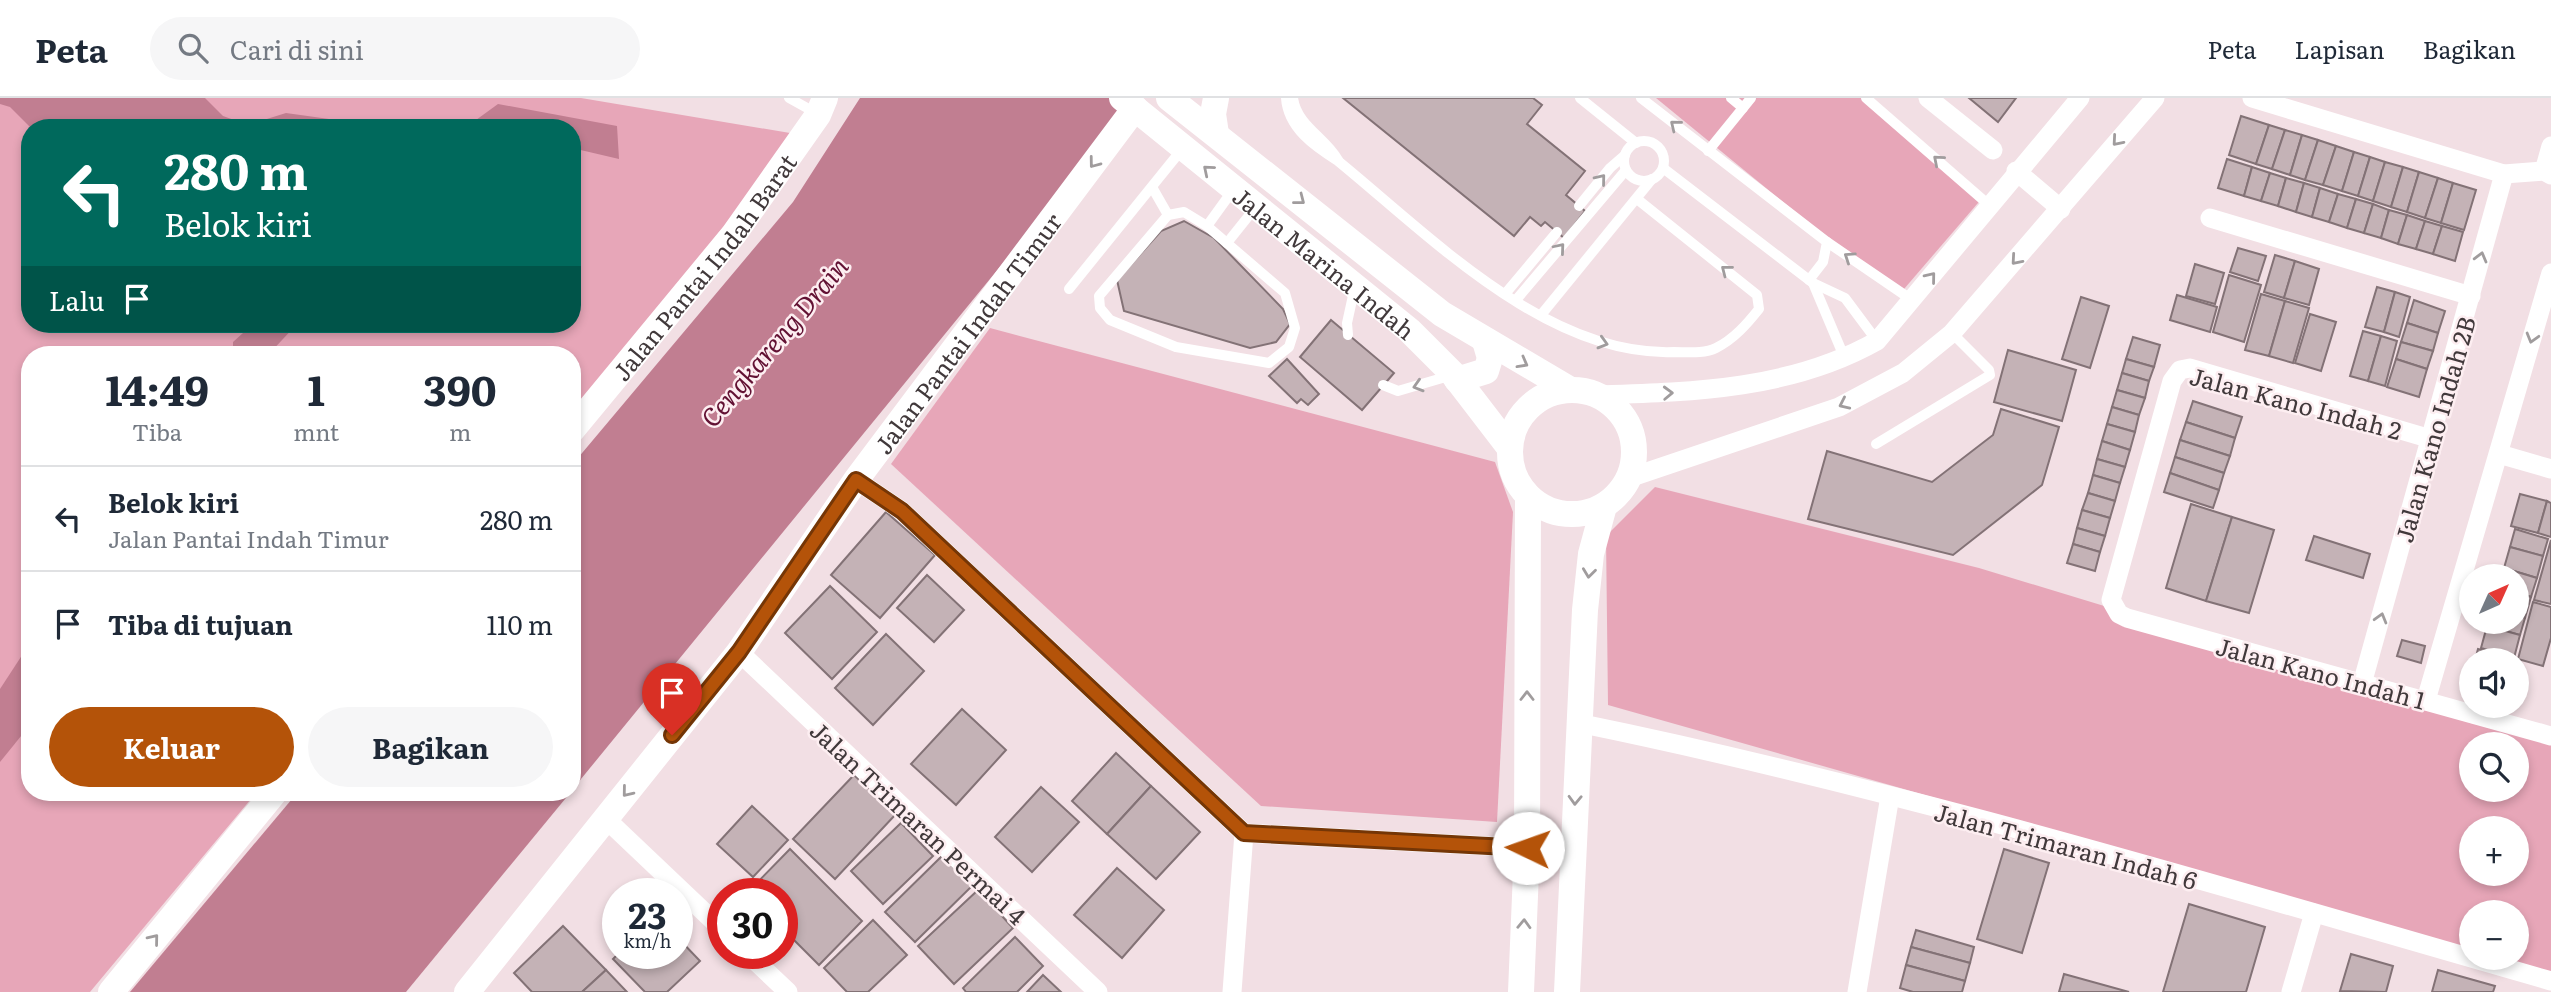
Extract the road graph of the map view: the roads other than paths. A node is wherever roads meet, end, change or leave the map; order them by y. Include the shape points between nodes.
1 (789, 98) edge
2 (1216, 98) edge
3 (1286, 98) edge
4 (1293, 98) edge
5 (1580, 98) edge
6 (1642, 98) edge
7 (1731, 98) edge
8 (1751, 98) edge
9 (1866, 98) edge
10 (1928, 98) edge
11 (2080, 98) edge
12 (2155, 98) edge
13 (2252, 98) edge
14 (1173, 99) edge
15 (1130, 104) edge
16 (822, 106) edge
17 (1744, 108) junction
18 (1216, 134) junction
19 (1636, 143) junction
20 (2551, 146) edge
21 (1183, 148) junction
22 (1993, 150) dead end
23 (1708, 151) junction
24 (1625, 155) junction
25 (1338, 161) junction
26 (1663, 168) junction
27 (1626, 170) junction
28 (2016, 171) junction
29 (2547, 173) edge
30 (2504, 174) junction
31 (1653, 179) junction
32 (1152, 187) junction
33 (1233, 190) junction
34 (1637, 199) junction
35 (1989, 205) junction
36 (1579, 206) dead end
37 (1255, 208) junction
38 (2061, 209) junction
39 (1168, 215) junction
40 (2210, 218) dead end
41 (1206, 226) junction
42 (1557, 232) dead end
43 (1827, 242) junction
44 (1227, 243) junction
45 (2551, 273) edge
46 (1811, 281) junction
47 (1355, 285) junction
48 (1069, 289) dead end
49 (1505, 294) junction
50 (2471, 296) junction
51 (1516, 300) junction
52 (1912, 300) junction
53 (1541, 314) junction
54 (1952, 333) junction
55 (1348, 335) dead end
56 (1485, 341) junction
57 (1877, 341) junction
58 (1845, 359) junction
59 (1455, 377) junction
60 (1383, 385) dead end
61 (1569, 389) junction
62 (1600, 396) junction
63 (581, 419) edge
64 (2431, 439) junction
65 (1876, 444) dead end
66 (1509, 447) junction
67 (2499, 454) junction
68 (2551, 469) edge
69 (1629, 478) junction
70 (856, 480) junction
71 (1528, 498) junction
72 (1604, 506) junction
73 (2111, 589) joint
74 (739, 652) junction
75 (2362, 684) junction
76 (2426, 701) junction
77 (1578, 723) junction
78 (2551, 736) edge
79 (1891, 796) junction
80 (267, 801) edge
81 (606, 819) junction
82 (1244, 833) junction
83 (1528, 848) junction
84 (2314, 914) junction
85 (707, 915) edge
86 (763, 969) edge
87 (2551, 981) edge
88 (111, 992) edge
89 (468, 992) edge
90 (788, 992) edge
91 (1098, 992) edge
92 (1232, 992) edge
93 (1521, 992) edge
94 (1567, 992) edge
95 (1857, 992) edge
96 (2291, 992) edge

1 - 16 lane
2 - 18 main road
3 - 25 lane via 1288,113 1299,131
4 - 25 lane via 1300,120 1330,145
5 - 19 lane
23 -> 6 lane
7 - 17 lane
8 - 17 lane
35 -> 9 lane
10 - 22 street
11 - 28 street
12 -> 38 street
13 - 30 street
14 - 18 main road, Jalan Marina Indah
15 - 21 main road, Jalan Marina Indah
15 -> 70 main road, Jalan Pantai Indah Timur
16 - 63 main road, Jalan Pantai Indah Barat via 734,234
17 - 23 lane
18 -> 56 main road, Jalan Marina Indah via 1442,314
19 - 24 lane
19 - 26 lane via 1657,147
20 - 29 street
21 - 32 lane
33 -> 21 main road, Jalan Marina Indah
23 - 43 lane
24 - 27 lane
36 -> 24 lane
25 - 49 lane
26 - 31 lane
26 - 46 lane
27 - 31 lane via 1637,180
51 -> 27 lane
28 - 35 street
28 - 38 street
29 - 30 street
50 -> 30 street, Jalan Kano Indah 2B
31 - 34 lane
32 - 39 lane
32 - 48 lane
33 - 37 main road, Jalan Marina Indah
33 - 41 lane
34 - 53 lane
53 -> 34 lane via 1596,342 1658,353 1713,349 1748,323 1759,309 1757,295
52 -> 35 street
37 - 44 lane
37 - 47 main road, Jalan Marina Indah
38 -> 54 street
39 - 41 lane via 1184,212
39 - 44 lane via 1100,296 1104,313 1110,320 1177,347 1269,363 1289,347 1295,328 1285,293
40 - 50 street
41 - 44 lane
42 - 49 lane
43 - 46 lane via 1823,262
52 -> 43 lane
45 -> 67 street
46 - 57 lane via 1854,305
46 - 58 lane
47 - 55 lane
47 - 59 main road, Jalan Marina Indah
49 - 51 lane
50 - 64 street, Jalan Kano Indah 2B
51 - 53 lane
52 - 57 street
54 - 65 lane via 1990,375
54 -> 69 street via 1903,373 1839,407
56 - 59 main road via 1490,358 1486,371
56 -> 61 main road, Jalan Marina Indah
57 - 58 street
62 -> 58 street via 1688,392 1786,378
59 -> 60 lane via 1398,391
59 - 66 main road, Jalan Marina Indah
61 - 62 main road
61 - 66 main road via 1547,394 1528,407 1514,425
62 - 69 main road via 1619,410 1631,431 1635,454
64 - 73 street, Jalan Kano Indah 2 via 2194,369 2180,370 2172,381
75 -> 64 street, Jalan Kano Indah 2B
66 - 71 main road via 1510,466
67 - 68 street
67 - 76 street
69 - 72 main road
70 - 74 main road, Jalan Pantai Indah Timur
70 - 82 street via 902,511
71 - 72 main road via 1565,514 1585,514
83 -> 71 main road
72 -> 77 main road via 1590,568
73 - 75 street, Jalan Kano Indah 1 via 2114,608 2127,618
74 -> 81 main road, Jalan Pantai Indah Timur
74 - 91 street, Jalan Trimaran Permai 4
75 - 76 street, Jalan Kano Indah 1
76 - 78 street, Jalan Kano Indah 1
77 - 79 street, Jalan Trimaran Indah 6
77 -> 94 main road
79 - 84 street, Jalan Trimaran Indah 6
79 - 95 street
88 -> 80 main road
81 - 85 street
81 - 89 main road, Jalan Pantai Indah Timur
82 - 83 street
82 - 92 street
93 -> 83 main road
84 - 87 street, Jalan Trimaran Indah 6
84 - 96 street
86 - 90 street

